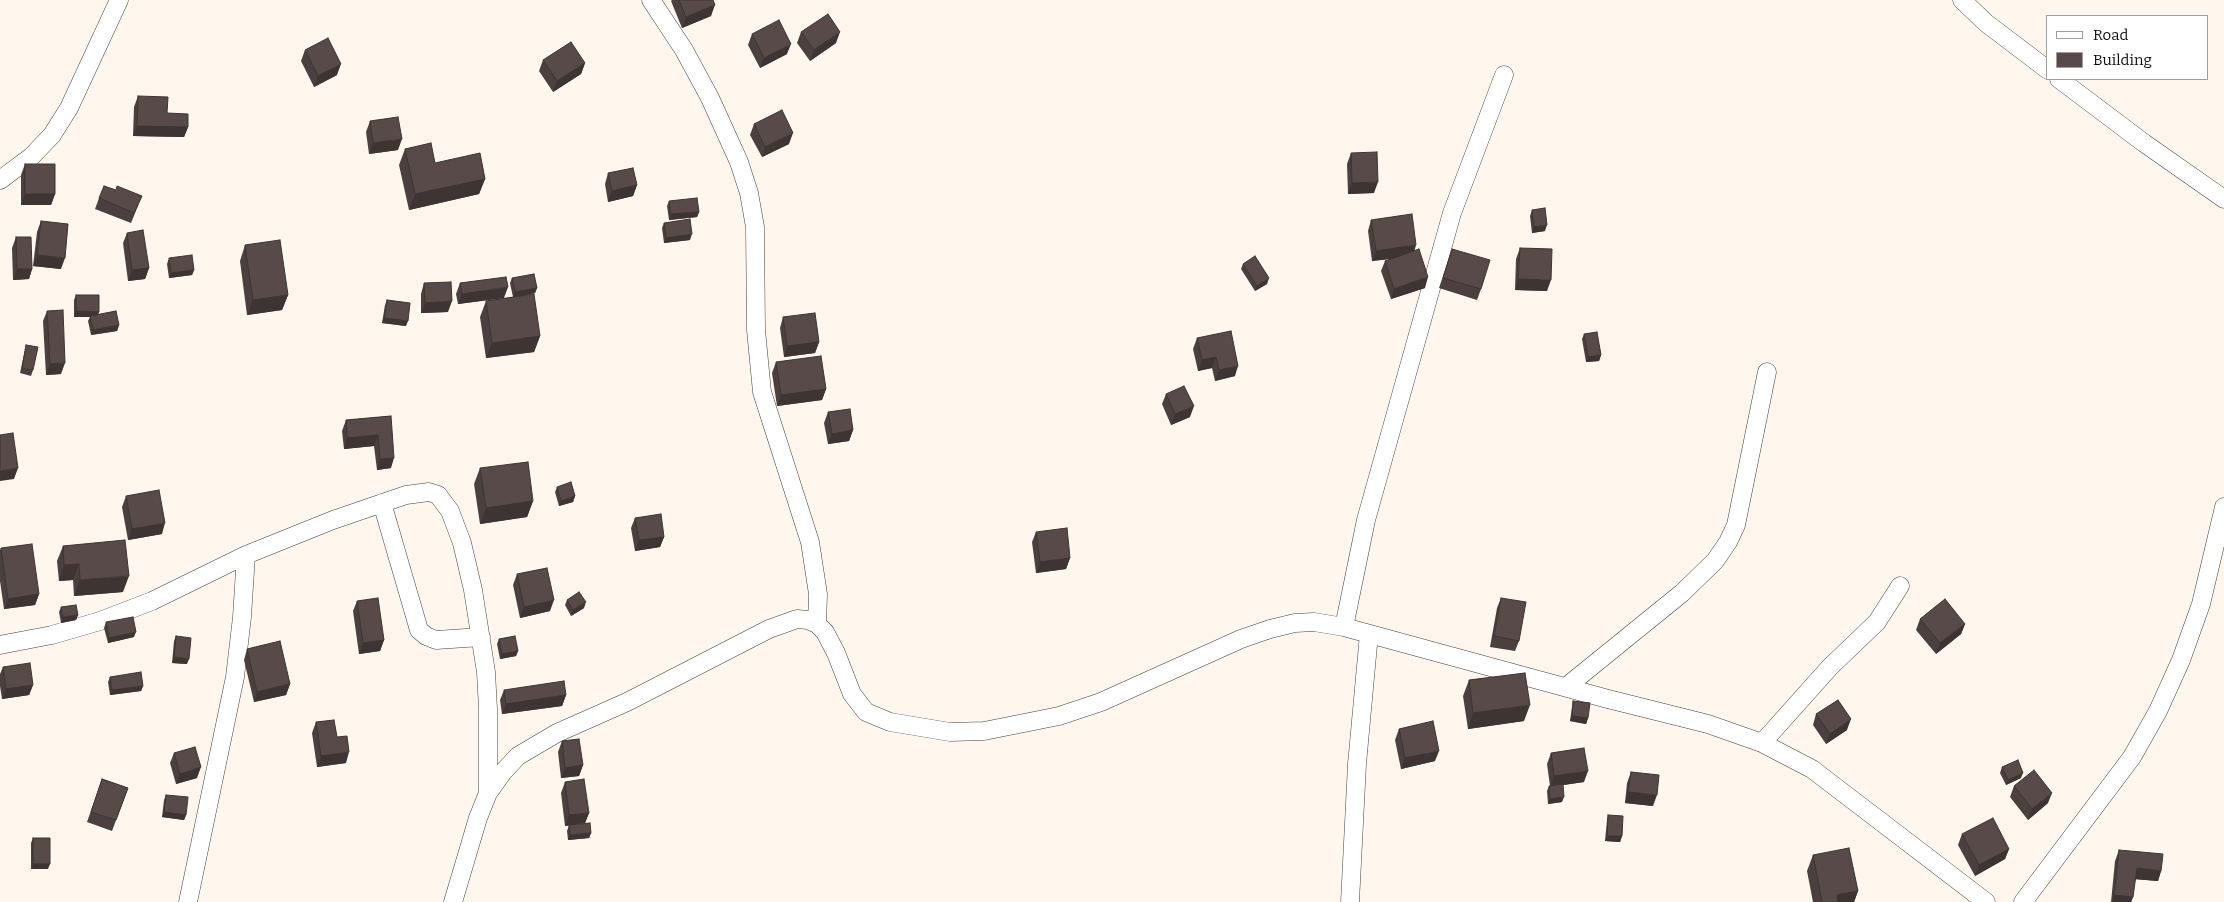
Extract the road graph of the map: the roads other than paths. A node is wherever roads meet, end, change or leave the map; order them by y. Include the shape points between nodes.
1 (119, 0) edge
2 (651, 0) edge
3 (1962, 0) edge
4 (2046, 68) edge
5 (1504, 75) dead end
6 (2060, 80) edge
7 (0, 180) edge
8 (2224, 199) edge
9 (1767, 372) dead end
10 (382, 503) junction
11 (2224, 506) edge
12 (246, 555) junction
13 (1900, 586) dead end
14 (817, 624) junction
15 (1344, 627) junction
16 (1369, 634) junction
17 (481, 636) junction
18 (0, 645) edge
19 (1566, 687) junction
20 (1762, 742) junction
21 (488, 792) junction
22 (188, 902) edge
23 (453, 902) edge
24 (1350, 902) edge
25 (1986, 902) edge
26 (2023, 902) edge

1 - 7 street via 69,108 52,135 31,157
2 - 14 street via 710,98 740,162 749,193 755,227 756,330 762,392 810,542 818,594
3 - 4 street via 1986,23
5 - 15 street via 1452,213 1366,520
6 - 8 street via 2144,144
9 - 19 street via 1736,525 1728,542 1715,561 1682,593
10 - 12 street
10 - 17 street via 419,630 436,640
10 - 17 street via 419,492 438,495 445,502 462,543
11 - 26 street via 2201,604 2182,660 2158,710 2132,757
12 - 18 street via 152,601 100,621
12 - 22 street via 235,677
13 - 20 street via 1878,622 1830,667
14 - 15 street via 831,641 852,694 866,712 890,722 950,732 984,731 1059,716 1101,702 1270,629 1314,622
14 - 21 street via 797,619 781,624 627,702 557,733 518,756
15 - 16 street
16 - 19 street
16 - 24 street via 1357,764
17 - 21 street via 488,709
19 - 20 street via 1708,724
20 - 25 street via 1819,773
21 - 23 street

